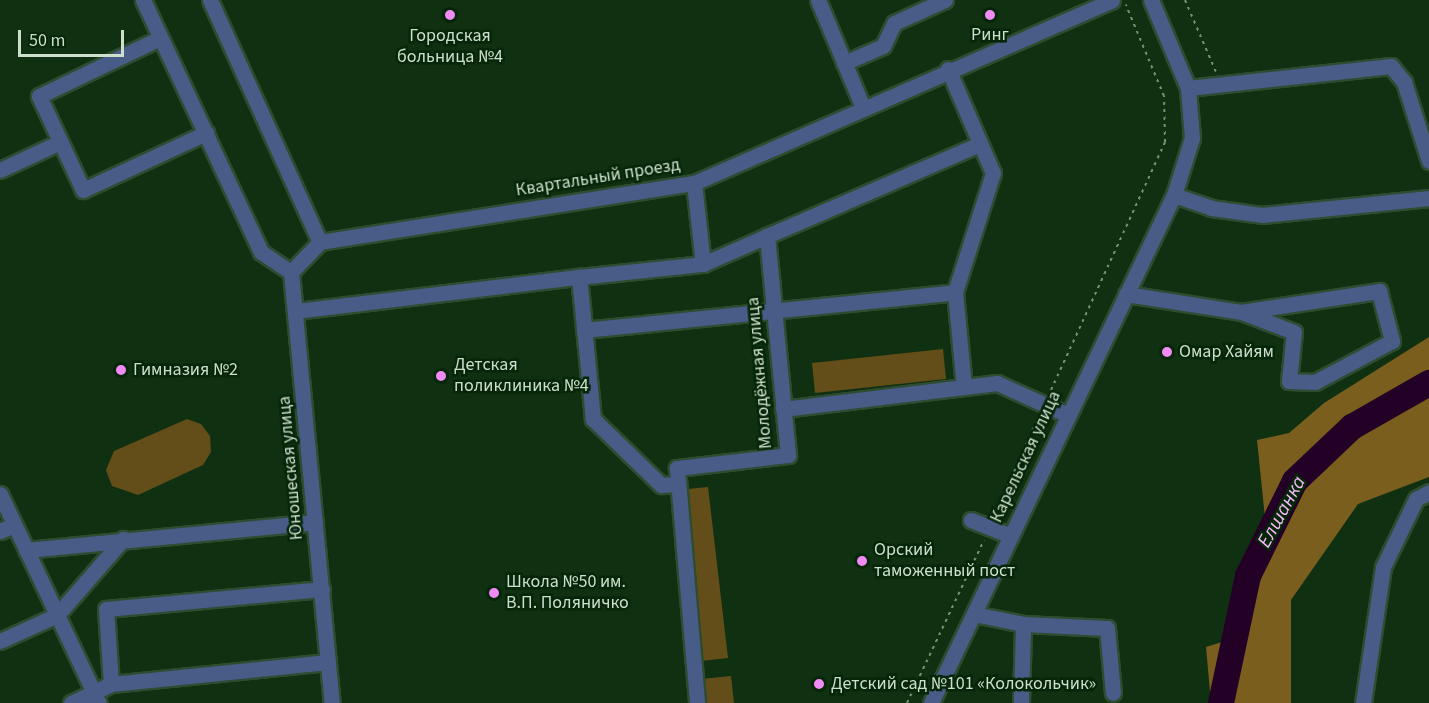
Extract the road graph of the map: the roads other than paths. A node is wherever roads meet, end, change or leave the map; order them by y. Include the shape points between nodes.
1 (142, 0) edge
2 (210, 0) edge
3 (818, 0) edge
4 (945, 0) edge
5 (1112, 0) edge
6 (1151, 0) edge
7 (160, 38) junction
8 (844, 63) junction
9 (948, 69) junction
10 (1188, 88) junction
11 (862, 105) junction
12 (206, 133) junction
13 (60, 142) junction
14 (980, 144) junction
15 (1429, 161) edge
16 (0, 170) edge
17 (693, 183) junction
18 (1174, 195) junction
19 (1429, 198) edge
20 (766, 236) junction
21 (320, 242) junction
22 (703, 264) junction
23 (291, 272) junction
24 (579, 277) junction
25 (955, 292) junction
26 (1126, 294) junction
27 (774, 311) junction
28 (296, 312) junction
29 (1241, 312) junction
30 (584, 330) junction
31 (964, 387) junction
32 (783, 409) junction
33 (1068, 415) junction
34 (678, 484) junction
35 (1429, 492) edge
36 (0, 495) edge
37 (971, 520) dead end
38 (315, 522) junction
39 (7, 528) edge
40 (1011, 536) junction
41 (123, 539) junction
42 (26, 550) junction
43 (322, 589) junction
44 (974, 614) junction
45 (57, 615) junction
46 (1023, 624) junction
47 (0, 641) edge
48 (328, 662) junction
49 (111, 684) junction
50 (1113, 693) dead end
51 (96, 698) edge
52 (70, 703) edge
53 (332, 703) edge
54 (698, 703) edge
55 (931, 703) edge
56 (1021, 703) edge
57 (1363, 703) edge

1 - 7 street
2 - 21 street
3 - 8 street
4 - 8 street via 894,23 883,46
5 - 9 street, Квартальный проезд
6 - 10 street, Карельская улица
7 - 12 street
7 - 13 street via 39,96
8 - 11 street
9 - 11 street, Квартальный проезд
9 - 14 street
10 - 15 street via 1391,66 1404,82
10 - 18 street, Карельская улица via 1192,138
11 - 17 street, Квартальный проезд
12 - 13 street via 83,190
12 - 23 street via 261,252
13 - 16 street
14 - 20 street
14 - 25 street via 993,173
17 - 21 street, Квартальный проезд
17 - 22 street
18 - 19 street via 1211,208 1262,215
18 - 26 street, Карельская улица
20 - 22 street
20 - 27 street, Молодёжная улица
21 - 23 street
22 - 24 street
23 - 28 street, Юношеская улица
24 - 28 street
24 - 30 street
25 - 27 street
25 - 31 street
26 - 29 street
26 - 33 street, Карельская улица
27 - 30 street
27 - 32 street, Молодёжная улица
28 - 38 street, Юношеская улица
29 - 29 street via 1379,291 1392,341 1315,382 1289,381 1294,332
30 - 34 street via 593,419 661,485
31 - 32 street
31 - 33 street via 997,383
32 - 34 street, Молодёжная улица via 788,455 677,468
33 - 40 street, Карельская улица
34 - 54 street
35 - 57 street via 1416,499 1383,567
36 - 39 street
37 - 40 street
38 - 41 street
38 - 43 street, Юношеская улица
39 - 42 street
40 - 44 street, Карельская улица
41 - 42 street
41 - 45 street
42 - 45 street
43 - 48 street, Юношеская улица
43 - 49 street via 106,609
44 - 46 street
44 - 55 street, Карельская улица
45 - 47 street
45 - 51 street
46 - 50 street via 1107,628
46 - 56 street
48 - 49 street
48 - 53 street, Юношеская улица
49 - 51 street
51 - 52 street

